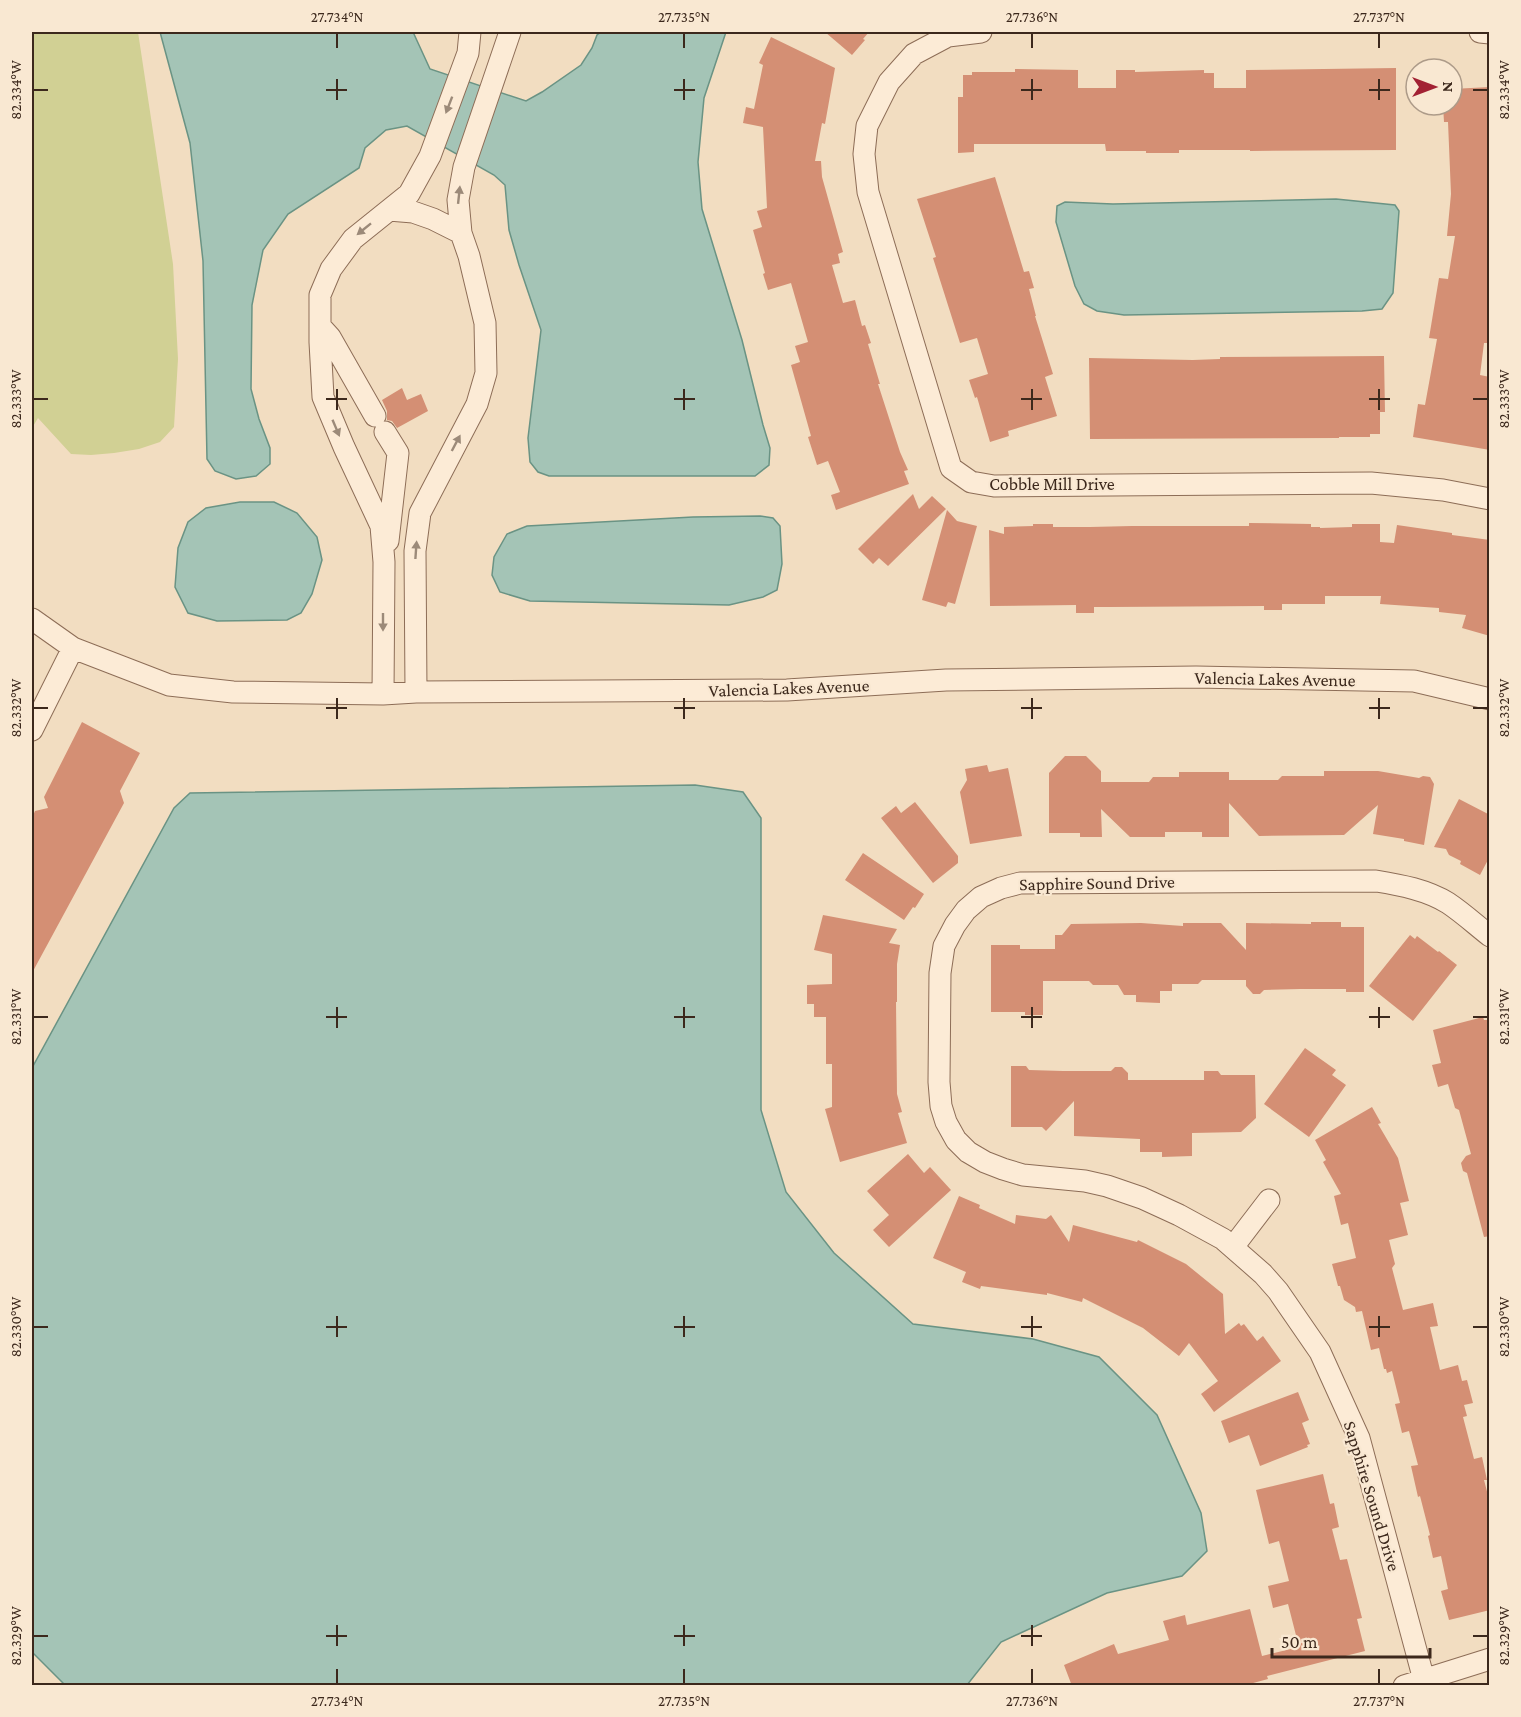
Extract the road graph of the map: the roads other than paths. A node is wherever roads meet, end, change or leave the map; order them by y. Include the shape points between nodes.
1 (470, 32) edge
2 (510, 32) edge
3 (981, 32) edge
4 (1480, 32) edge
5 (1490, 33) edge
6 (389, 210) junction
7 (461, 233) junction
8 (320, 326) junction
9 (1490, 499) edge
10 (384, 577) junction
11 (32, 619) edge
12 (73, 648) junction
13 (416, 692) junction
14 (383, 694) junction
15 (1490, 699) edge
16 (32, 730) edge
17 (1490, 936) edge
18 (1269, 1200) dead end
19 (1233, 1247) junction
20 (1490, 1659) edge
21 (1414, 1683) edge

1 -> 6 street via 468,53 430,156 409,194
7 -> 2 street via 458,200 464,167
3 - 9 street, Cobble Mill Drive via 948,36 914,54 889,82 871,117 864,154 868,192 951,468 970,482 994,486 1371,483
4 - 5 street
6 - 7 street via 413,212
6 -> 8 street via 353,239 331,269 320,295
13 -> 7 street via 415,551 420,513 477,404 486,373 485,323
8 -> 10 street via 323,397 381,526
8 - 10 street via 398,453
10 -> 14 street
11 - 12 street, Valencia Lakes Avenue
12 - 14 street, Valencia Lakes Avenue via 169,685 233,692
12 - 16 street
13 - 14 street, Valencia Lakes Avenue
13 - 15 street, Valencia Lakes Avenue via 788,690 946,680 1196,677 1414,681
17 - 19 street, Sapphire Sound Drive via 1447,902 1398,884 1376,881 1020,883 981,897 966,910 945,946 940,974 941,1106 956,1140 968,1152 1002,1169 1084,1181 1142,1198
18 - 19 street
19 - 21 street, Sapphire Sound Drive via 1278,1291 1320,1352 1359,1438
20 - 21 street

